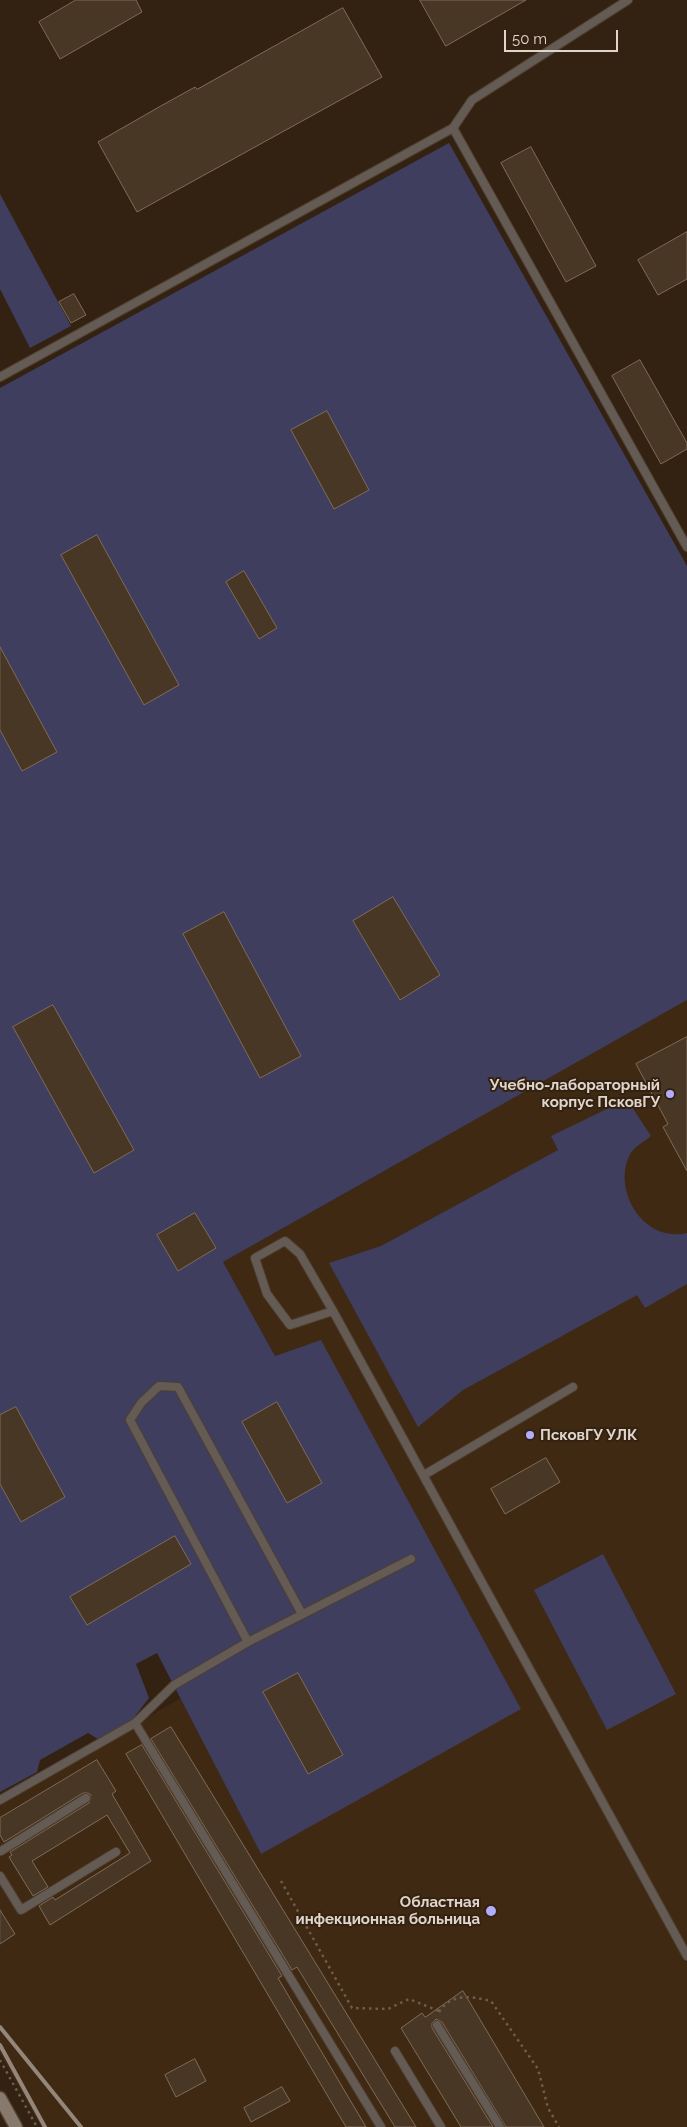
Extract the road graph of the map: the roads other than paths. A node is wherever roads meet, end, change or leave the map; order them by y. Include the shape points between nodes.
1 (628, 0) edge
2 (453, 128) junction
3 (0, 377) edge
4 (687, 546) edge
5 (334, 1311) junction
6 (573, 1387) dead end
7 (424, 1475) junction
8 (411, 1559) dead end
9 (302, 1614) junction
10 (248, 1642) junction
11 (135, 1723) junction
12 (86, 1798) dead end
13 (0, 1800) edge
14 (0, 1851) edge
15 (116, 1852) dead end
16 (0, 1876) edge
17 (687, 1956) edge
18 (437, 2025) road end
19 (395, 2051) dead end
20 (0, 2098) edge
21 (16, 2127) edge
22 (381, 2127) edge
23 (441, 2127) edge
24 (500, 2127) edge

1 - 2 lane via 472,100
2 - 3 lane
2 - 4 lane
5 - 5 lane via 300,1254 285,1242 255,1258 267,1294 290,1324
5 - 7 lane
6 - 7 lane
7 - 17 lane
8 - 9 lane
9 - 10 lane
9 - 10 lane via 178,1387 159,1386 141,1403 130,1420
10 - 11 lane via 174,1685
11 - 13 lane
11 - 22 lane
12 - 14 lane
15 - 16 lane via 21,1910
18 - 24 lane
19 - 23 lane
20 - 21 main road

